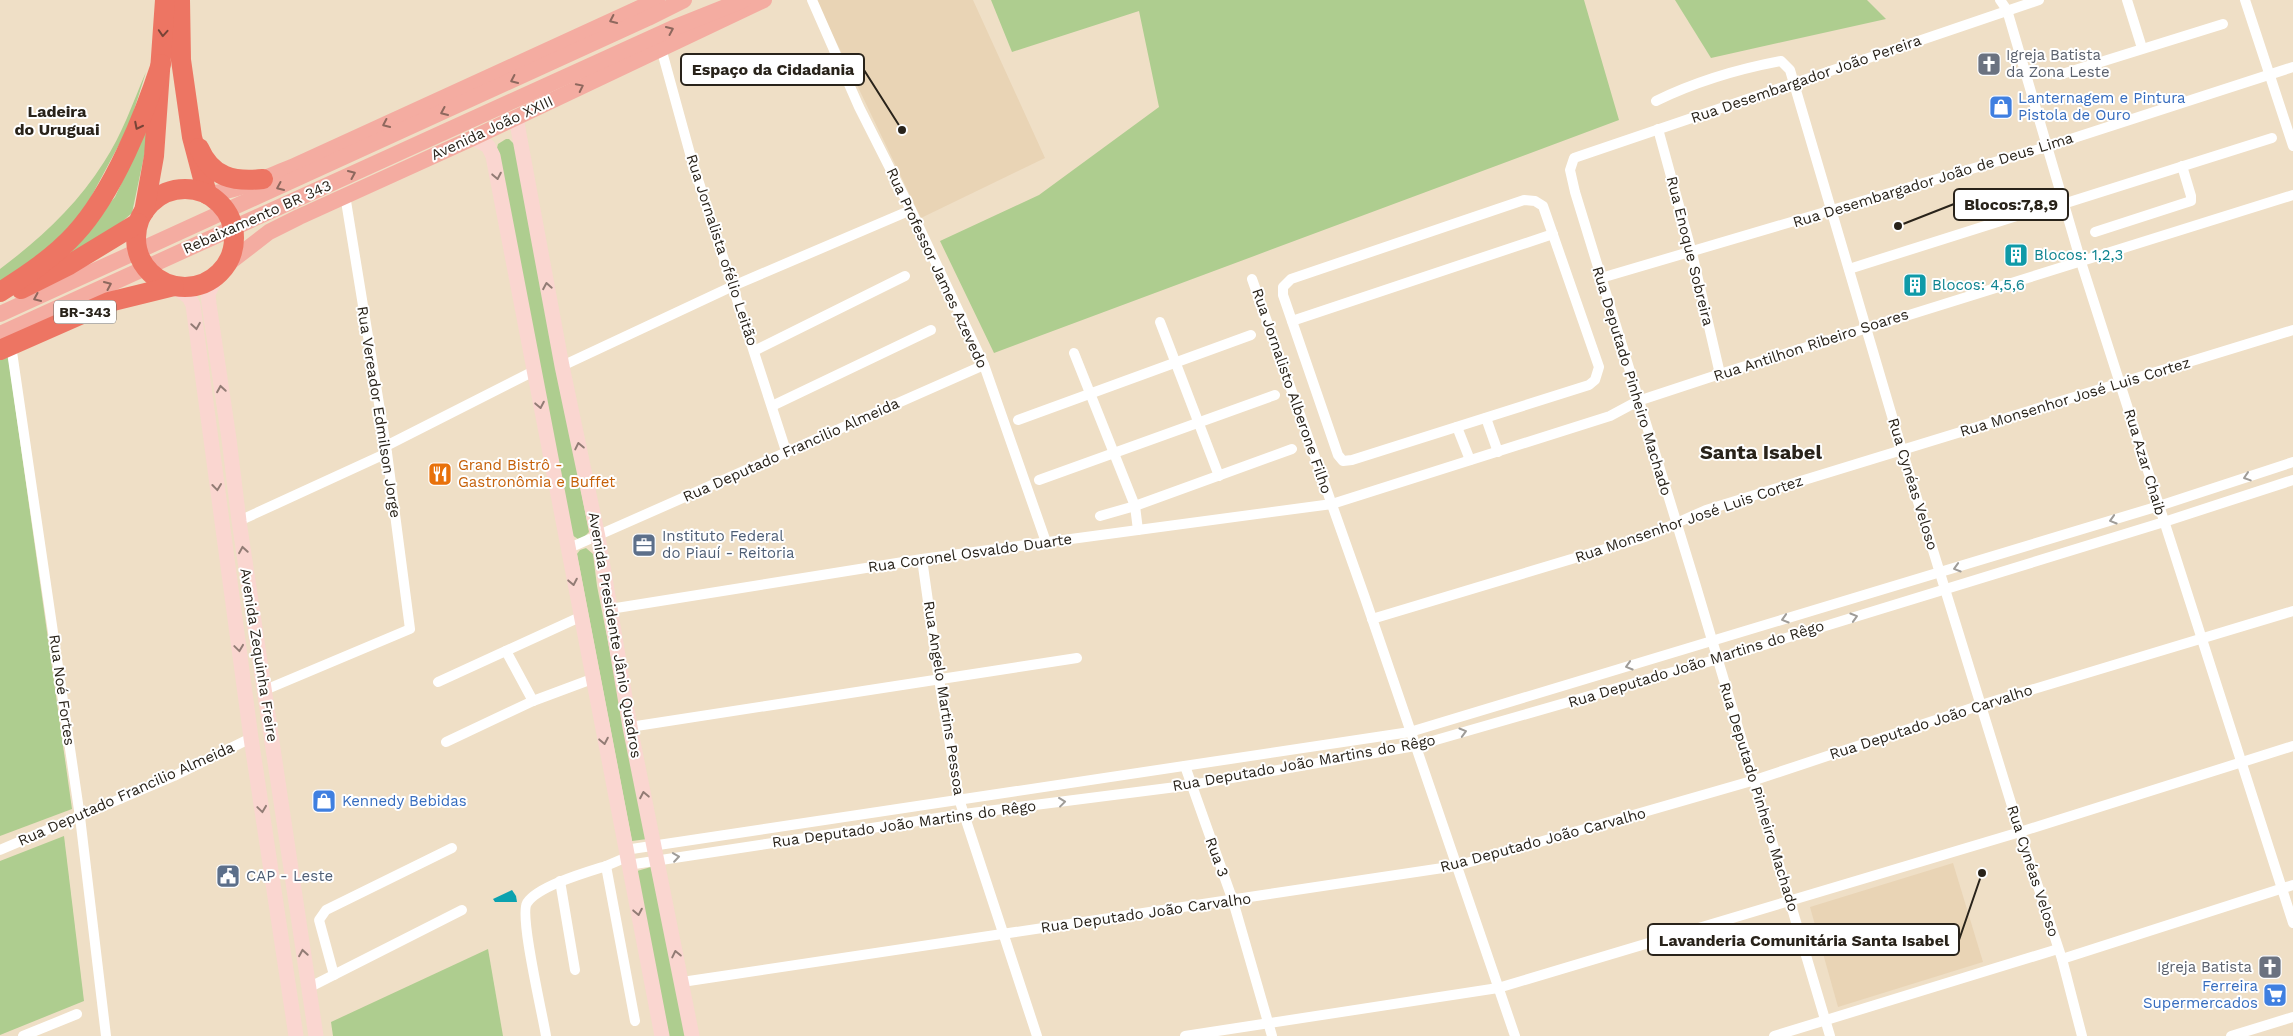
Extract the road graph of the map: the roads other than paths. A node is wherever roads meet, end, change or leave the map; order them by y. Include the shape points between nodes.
1 (165, 0) edge
2 (180, 0) edge
3 (657, 0) edge
4 (684, 0) edge
5 (743, 0) edge
6 (764, 0) edge
7 (812, 0) edge
8 (2000, 0) edge
9 (2039, 0) edge
10 (2127, 0) edge
11 (2245, 0) edge
12 (2007, 10) junction
13 (2223, 24) dead end
14 (661, 48) junction
15 (2142, 48) junction
16 (181, 60) junction
17 (161, 64) junction
18 (2293, 67) edge
19 (2270, 74) junction
20 (2059, 75) dead end
21 (1795, 82) junction
22 (1656, 101) dead end
23 (517, 108) junction
24 (1658, 129) junction
25 (474, 138) junction
26 (2272, 138) dead end
27 (2293, 146) edge
28 (2046, 147) junction
29 (1574, 158) joint
30 (2182, 166) junction
31 (263, 179) junction
32 (207, 194) junction
33 (345, 195) junction
34 (2293, 195) edge
35 (2063, 204) junction
36 (2042, 208) dead end
37 (911, 210) junction
38 (1832, 210) junction
39 (141, 217) junction
40 (2095, 232) dead end
41 (1553, 234) junction
42 (1692, 253) junction
43 (2081, 262) junction
44 (1849, 269) junction
45 (221, 271) junction
46 (905, 276) dead end
47 (1601, 278) junction
48 (1252, 279) dead end
49 (174, 286) junction
50 (733, 286) junction
51 (0, 292) edge
52 (0, 299) edge
53 (0, 314) edge
54 (1292, 321) junction
55 (1160, 322) dead end
56 (1866, 327) junction
57 (931, 330) dead end
58 (2293, 330) edge
59 (1251, 335) dead end
60 (4, 343) edge
61 (754, 351) junction
62 (1074, 353) dead end
63 (1176, 363) junction
64 (984, 365) junction
65 (562, 366) junction
66 (534, 371) junction
67 (1720, 374) junction
68 (2121, 382) junction
69 (1090, 394) junction
70 (1275, 395) dead end
71 (1638, 401) junction
72 (772, 406) junction
73 (1486, 418) junction
74 (1018, 420) dead end
75 (1198, 422) junction
76 (1456, 427) junction
77 (211, 436) junction
78 (229, 438) junction
79 (1292, 449) dead end
80 (386, 450) junction
81 (1902, 450) junction
82 (786, 451) junction
83 (1114, 452) junction
84 (1498, 452) junction
85 (1470, 460) junction
86 (2293, 462) edge
87 (1219, 476) junction
88 (1039, 480) dead end
89 (2293, 480) edge
90 (1332, 504) junction
91 (1135, 506) junction
92 (2159, 506) junction
93 (1100, 516) dead end
94 (239, 521) junction
95 (1676, 522) junction
96 (2164, 522) junction
97 (1138, 530) junction
98 (598, 537) junction
99 (1046, 542) junction
100 (567, 549) junction
101 (922, 559) junction
102 (1940, 573) junction
103 (1945, 589) junction
104 (610, 609) junction
105 (2293, 611) edge
106 (580, 617) junction
107 (1372, 619) junction
108 (2201, 639) junction
109 (1712, 641) junction
110 (506, 651) junction
111 (1077, 658) dead end
112 (1718, 659) junction
113 (592, 679) junction
114 (939, 679) junction
115 (438, 682) dead end
116 (265, 690) junction
117 (533, 701) junction
118 (1981, 705) junction
119 (630, 727) junction
120 (1410, 732) junction
121 (252, 738) junction
122 (446, 742) dead end
123 (1415, 746) junction
124 (2293, 746) edge
125 (2240, 762) junction
126 (1185, 766) junction
127 (1755, 780) junction
128 (1192, 786) junction
129 (960, 798) junction
130 (964, 814) junction
131 (80, 817) junction
132 (2020, 832) junction
133 (452, 848) dead end
134 (0, 850) edge
135 (655, 852) junction
136 (627, 857) junction
137 (606, 866) junction
138 (1456, 866) junction
139 (560, 882) junction
140 (2293, 885) edge
141 (2282, 888) junction
142 (1233, 901) junction
143 (1790, 901) junction
144 (462, 910) dead end
145 (2293, 923) edge
146 (1002, 933) junction
147 (2058, 949) junction
148 (2062, 959) junction
149 (575, 970) dead end
150 (334, 975) junction
151 (682, 982) junction
152 (1498, 988) junction
153 (309, 996) junction
154 (291, 1005) junction
155 (78, 1014) dead end
156 (2293, 1017) edge
157 (636, 1020) dead end
158 (1825, 1020) junction
159 (1268, 1023) junction
160 (315, 1032) edge
161 (296, 1034) edge
162 (23, 1036) edge
163 (106, 1036) edge
164 (546, 1036) edge
165 (662, 1036) edge
166 (692, 1036) edge
167 (1037, 1036) edge
168 (1185, 1036) edge
169 (1272, 1036) edge
170 (1515, 1036) edge
171 (1774, 1036) edge
172 (1830, 1036) edge
173 (2082, 1036) edge
174 (2231, 1036) edge

1 -> 17 highway
2 - 16 highway
3 -> 31 main road
4 -> 53 main road, Rebaixamento BR 343
23 -> 5 main road, Avenida João XXIII via 673,28
6 - 14 main road, Avenida João XXIII
7 - 37 street, Rua Professor James Azevedo via 859,107
8 - 12 street, Rua Azar Chaib
9 - 12 street, Rua Desembargador João Pereira
10 - 15 street
11 - 19 street
12 - 21 street, Rua Desembargador João Pereira
12 - 28 street, Rua Azar Chaib
13 - 15 street
23 -> 14 main road, Avenida João XXIII
14 - 50 street, Rua Jornalista ofélio Leitão via 692,161
15 - 20 street
16 - 31 highway via 195,136 205,158 225,178
16 - 32 highway via 192,137
17 - 39 highway via 154,156
17 -> 51 highway via 145,112 94,210 76,234 56,252
18 - 19 street, Rua Desembargador João de Deus Lima
19 - 27 street
19 - 28 street, Rua Desembargador João de Deus Lima
21 - 22 street, Rua Cynéas Veloso via 1781,61 1744,68
21 - 24 street, Rua Desembargador João Pereira
21 - 38 street, Rua Cynéas Veloso
23 - 25 main road, Avenida João XXIII
60 -> 23 main road, Rebaixamento BR 343
65 -> 23 street, Avenida Presidente Jânio Quadros via 517,123
24 - 29 street, Rua Desembargador João Pereira
24 - 42 street, Rua Enoque Sobreira
25 - 33 main road, Avenida João XXIII
25 -> 66 street, Avenida Presidente Jânio Quadros via 488,146 493,156
26 - 30 street
28 - 35 street, Rua Azar Chaib
28 - 38 street, Rua Desembargador João de Deus Lima
29 - 47 street, Rua Deputado Pinheiro Machado via 1570,165 1571,178
30 - 35 street
30 - 40 street via 2190,201
31 - 32 main road
32 - 39 highway via 193,190 165,193 153,201
32 - 45 highway via 223,207 232,225 234,246
33 - 45 main road, Avenida João XXIII via 269,232
33 - 80 street, Rua Vereador Edmilson Jorge
34 - 43 street, Rua Antilhon Ribeiro Soares
35 - 43 street, Rua Azar Chaib
36 - 44 street
37 - 50 street
37 - 64 street, Rua Professor James Azevedo
38 - 42 street, Rua Desembargador João de Deus Lima
38 - 44 street, Rua Cynéas Veloso
39 - 49 highway via 136,243 142,262 156,277
39 - 52 highway via 69,265
41 - 54 street
41 - 54 street via 1543,206 1524,200 1291,279 1283,287 1283,295
41 - 73 street via 1599,367 1595,380
42 - 47 street, Rua Desembargador João de Deus Lima
42 - 67 street, Rua Enoque Sobreira
43 - 56 street, Rua Antilhon Ribeiro Soares
43 - 68 street, Rua Azar Chaib
44 - 56 street, Rua Cynéas Veloso
45 - 49 highway, BR-343 via 204,283
78 -> 45 street, Avenida Zequinha Freire via 209,304 210,287
46 - 61 street
47 - 71 street, Rua Deputado Pinheiro Machado
48 - 90 street, Rua Jornalisto Alberone Filho
49 - 60 highway, BR-343 via 109,302
49 -> 77 street, Avenida Zequinha Freire via 189,297 193,305
50 - 61 street, Rua Jornalista ofélio Leitão
50 - 65 street
54 - 76 street via 1338,456 1343,461
55 - 63 street
56 - 67 street, Rua Antilhon Ribeiro Soares
56 - 81 street, Rua Cynéas Veloso
57 - 72 street
58 - 68 street, Rua Monsenhor José Luis Cortez
59 - 63 street
60 - 131 street, Rua Noé Fortes
61 - 72 street, Rua Jornalista ofélio Leitão
62 - 69 street
63 - 69 street
63 - 75 street
64 - 82 street, Rua Deputado Francilio Almeida
64 - 99 street, Rua Professor James Azevedo
98 -> 65 street, Avenida Presidente Jânio Quadros
66 - 80 street
66 -> 100 street, Avenida Presidente Jânio Quadros
67 - 71 street, Rua Antilhon Ribeiro Soares
68 - 81 street, Rua Monsenhor José Luis Cortez
68 - 92 street, Rua Azar Chaib
69 - 74 street
69 - 83 street
70 - 75 street
71 - 84 street, Rua Antilhon Ribeiro Soares via 1610,416
71 - 95 street, Rua Deputado Pinheiro Machado
72 - 82 street, Rua Jornalista ofélio Leitão
73 - 76 street
73 - 84 street
75 - 83 street
75 - 87 street
76 - 85 street
77 - 78 street via 220,433
77 -> 121 street, Avenida Zequinha Freire
78 - 94 street, Avenida Zequinha Freire
79 - 87 street
80 - 94 street
80 - 116 street, Rua Vereador Edmilson Jorge via 410,629
81 - 95 street, Rua Monsenhor José Luis Cortez
81 - 102 street, Rua Cynéas Veloso
82 - 98 street, Rua Deputado Francilio Almeida
83 - 88 street
83 - 91 street
84 - 85 street, Rua Antilhon Ribeiro Soares
85 - 90 street, Rua Antilhon Ribeiro Soares
86 -> 92 street, Rua Deputado João Martins do Rêgo
87 - 91 street
89 - 96 street, Rua Deputado João Martins do Rêgo
90 - 97 street, Rua Coronel Osvaldo Duarte
90 - 107 street, Rua Jornalisto Alberone Filho
91 - 93 street
91 - 97 street
92 - 96 street, Rua Azar Chaib
92 -> 102 street, Rua Deputado João Martins do Rêgo
116 -> 94 street, Avenida Zequinha Freire
95 - 107 street, Rua Monsenhor José Luis Cortez via 1645,537
95 - 109 street, Rua Deputado Pinheiro Machado
96 - 103 street, Rua Deputado João Martins do Rêgo
96 - 108 street, Rua Azar Chaib
97 - 99 street, Rua Coronel Osvaldo Duarte
98 - 100 street, Rua Deputado Francilio Almeida
98 - 104 street, Avenida Presidente Jânio Quadros
99 - 101 street, Rua Coronel Osvaldo Duarte
100 -> 106 street, Avenida Presidente Jânio Quadros
101 - 104 street, Rua Coronel Osvaldo Duarte
101 - 114 street, Rua Angelo Martins Pessoa
102 - 103 street, Rua Cynéas Veloso
102 -> 109 street, Rua Deputado João Martins do Rêgo
112 -> 103 street, Rua Deputado João Martins do Rêgo
103 - 118 street, Rua Cynéas Veloso
104 - 119 street, Avenida Presidente Jânio Quadros
105 - 108 street, Rua Deputado João Carvalho
106 - 110 street
106 - 113 street, Avenida Presidente Jânio Quadros
107 - 120 street
108 - 118 street, Rua Deputado João Carvalho
108 - 125 street, Rua Azar Chaib
109 - 112 street, Rua Deputado Pinheiro Machado
109 -> 120 street, Rua Deputado João Martins do Rêgo
110 - 115 street
110 - 117 street
111 - 114 street
123 -> 112 street, Rua Deputado João Martins do Rêgo
112 - 127 street, Rua Deputado Pinheiro Machado
113 - 117 street
113 -> 136 street, Avenida Presidente Jânio Quadros
114 - 119 street
114 - 129 street, Rua Angelo Martins Pessoa
153 -> 116 street, Avenida Zequinha Freire
117 - 122 street
118 - 127 street, Rua Deputado João Carvalho
118 - 132 street, Rua Cynéas Veloso
135 -> 119 street, Avenida Presidente Jânio Quadros
120 - 123 street
120 - 126 street, Rua Deputado João Martins do Rêgo
121 - 131 street, Rua Deputado Francilio Almeida
121 -> 154 street, Avenida Zequinha Freire
123 - 128 street, Rua Deputado João Martins do Rêgo
123 - 138 street
124 - 125 street
125 - 132 street
125 - 141 street, Rua Azar Chaib
126 - 128 street, Rua 3
126 - 129 street, Rua Deputado João Martins do Rêgo
127 - 138 street, Rua Deputado João Carvalho
127 - 143 street, Rua Deputado Pinheiro Machado
130 -> 128 street, Rua Deputado João Martins do Rêgo
128 - 142 street, Rua 3
129 - 130 street, Rua Angelo Martins Pessoa
129 - 135 street, Rua Deputado João Martins do Rêgo
135 -> 130 street, Rua Deputado João Martins do Rêgo
130 - 146 street, Rua Angelo Martins Pessoa
131 - 134 street, Rua Deputado Francilio Almeida
131 - 163 street, Rua Noé Fortes
132 - 143 street
132 - 147 street, Rua Cynéas Veloso
133 - 150 street via 326,910 318,920
135 - 136 street, Rua Deputado João Martins do Rêgo
135 - 136 street, Rua Deputado João Martins do Rêgo
151 -> 135 street, Avenida Presidente Jânio Quadros
136 - 137 street
136 -> 165 street, Avenida Presidente Jânio Quadros
137 - 139 street
137 - 157 street
138 - 142 street, Rua Deputado João Carvalho
138 - 152 street
139 - 149 street
139 - 164 street via 530,899 524,913
140 - 141 street
141 - 145 street, Rua Azar Chaib
141 - 148 street
142 - 146 street, Rua Deputado João Carvalho
142 - 159 street, Rua 3
143 - 152 street
143 - 158 street, Rua Deputado Pinheiro Machado
144 - 150 street
146 - 151 street, Rua Deputado João Carvalho
146 - 167 street, Rua Angelo Martins Pessoa
147 - 148 street, Rua Cynéas Veloso
147 - 158 street
148 - 173 street, Rua Cynéas Veloso
150 - 153 street
151 - 166 street, Avenida Presidente Jânio Quadros
152 - 159 street
152 - 170 street
153 - 154 street via 306,1008 299,1010
153 - 160 street, Avenida Zequinha Freire
154 - 161 street, Avenida Zequinha Freire
155 - 162 street
156 - 174 street
158 - 171 street
158 - 172 street, Rua Deputado Pinheiro Machado
159 - 168 street
159 - 169 street, Rua 3
160 - 161 street via 306,1028

